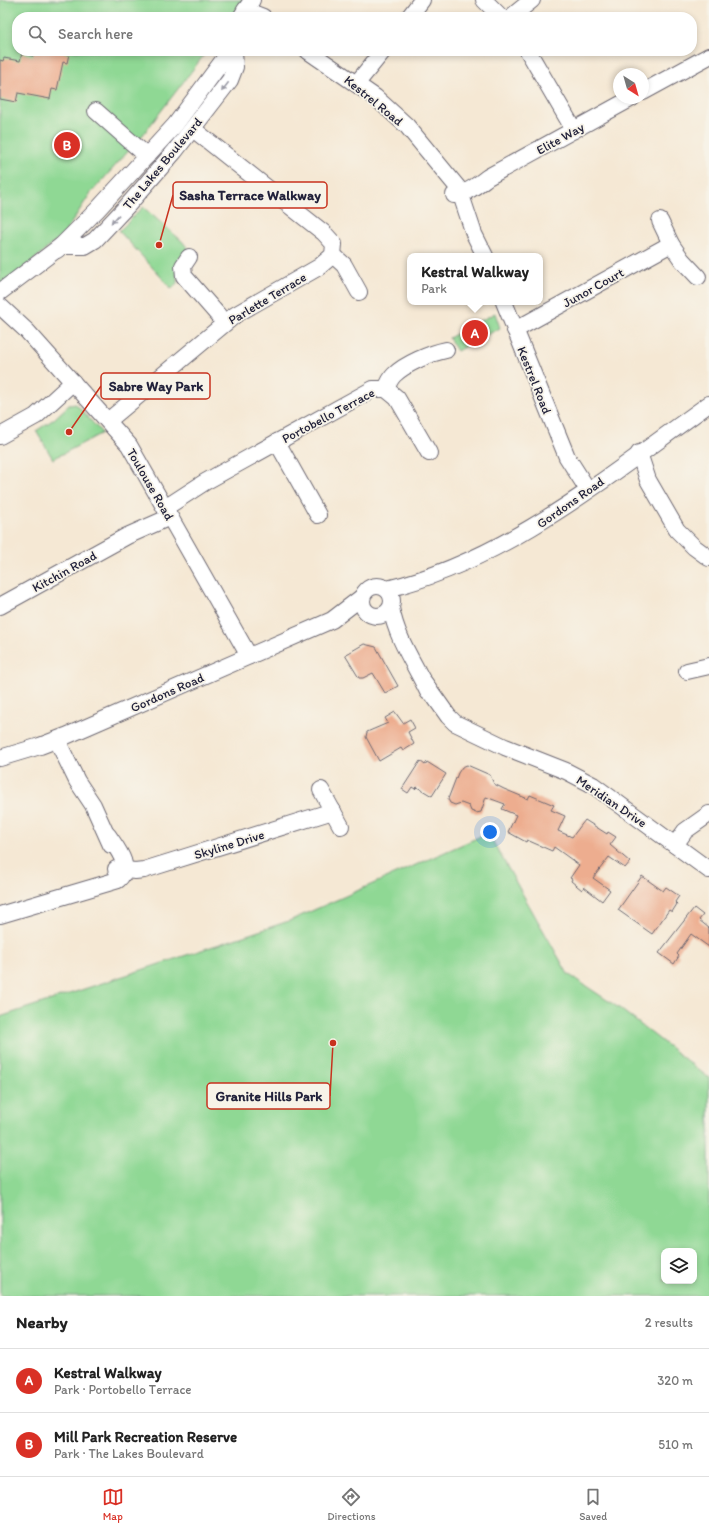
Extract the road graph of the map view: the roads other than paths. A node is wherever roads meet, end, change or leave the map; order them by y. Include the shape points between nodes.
1 (422, 0) edge
2 (484, 0) edge
3 (532, 0) edge
4 (413, 12) edge
5 (496, 12) edge
6 (517, 12) edge
7 (215, 56) edge
8 (226, 56) edge
9 (235, 56) edge
10 (316, 56) edge
11 (378, 56) edge
12 (531, 56) edge
13 (708, 59) edge
14 (358, 83) junction
15 (649, 89) edge
16 (621, 104) edge
17 (96, 111) dead end
18 (193, 129) junction
19 (574, 130) junction
20 (149, 153) junction
21 (459, 192) junction
22 (660, 221) dead end
23 (671, 244) junction
24 (61, 246) junction
25 (484, 253) edge
26 (333, 255) junction
27 (189, 257) dead end
28 (698, 277) dead end
29 (359, 292) dead end
30 (1, 300) edge
31 (505, 305) edge
32 (225, 323) junction
33 (515, 330) junction
34 (446, 350) dead end
35 (73, 382) junction
36 (386, 389) junction
37 (709, 404) edge
38 (109, 420) junction
39 (0, 436) edge
40 (277, 442) junction
41 (428, 453) dead end
42 (635, 456) junction
43 (584, 492) junction
44 (166, 509) junction
45 (318, 515) dead end
46 (709, 558) edge
47 (362, 597) junction
48 (390, 599) junction
49 (0, 606) edge
50 (372, 615) junction
51 (332, 620) junction
52 (403, 647) junction
53 (249, 656) junction
54 (709, 666) edge
55 (687, 671) dead end
56 (61, 738) junction
57 (0, 758) edge
58 (321, 790) dead end
59 (333, 811) junction
60 (709, 814) edge
61 (341, 826) dead end
62 (675, 845) junction
63 (121, 870) junction
64 (709, 870) edge
65 (0, 915) edge

1 - 4 street
2 - 5 street
3 - 6 street
7 - 20 street, The Lakes Boulevard
8 - 20 street, The Lakes Boulevard via 193,102
9 -> 18 street, The Lakes Boulevard via 236,67 233,74
10 - 14 street, Kestrel Road
11 - 14 street
12 - 19 street
13 - 15 street
14 - 21 street, Kestrel Road via 407,126
16 - 19 street, Elite Way
17 - 20 street
18 -> 24 street, The Lakes Boulevard via 95,240 85,246
18 - 26 street via 324,233 334,244
19 - 21 street, Elite Way
20 - 24 street, The Lakes Boulevard
21 - 25 street, Kestrel Road
22 - 23 street
23 - 28 street
23 - 33 street, Junor Court
24 - 30 street, The Lakes Boulevard via 31,277
26 - 29 street via 344,265
26 - 32 street, Parlette Terrace via 319,267 243,309
27 - 32 street via 183,266 184,276
30 - 35 street, Toulouse Road via 18,315 27,331
31 - 33 street, Kestrel Road
32 - 38 street, Parlette Terrace
33 - 43 street, Kestrel Road via 567,457 570,473
34 - 36 street, Portobello Terrace via 428,355 398,372
35 - 38 street, Toulouse Road
35 - 39 street via 36,416
36 - 40 street, Portobello Terrace via 373,389
36 - 41 street via 397,398
37 - 42 street, Gordons Road
38 - 44 street, Toulouse Road via 129,445
40 - 44 street, Portobello Terrace via 205,482
40 - 45 street
42 - 43 street, Gordons Road
42 - 46 street via 677,530
43 - 48 street, Gordons Road via 518,536 420,580
44 - 49 street, Kitchin Road via 128,536
44 - 53 street, Toulouse Road
47 - 48 street via 366,590 374,585
47 - 50 street via 363,607
47 - 51 street, Gordons Road
48 - 50 street via 384,614
48 - 52 street, Meridian Drive via 394,623
50 - 51 street, Gordons Road
50 - 52 street, Meridian Drive
51 - 53 street, Gordons Road
52 - 62 street, Meridian Drive via 424,682 455,723 593,785
53 - 56 street, Gordons Road
54 - 55 street
56 - 57 street, Gordons Road
56 - 63 street via 77,781 108,835
58 - 59 street
59 - 61 street
59 - 63 street, Skyline Drive via 144,870
60 - 62 street via 685,831
62 - 64 street, Meridian Drive
63 - 65 street via 82,889

